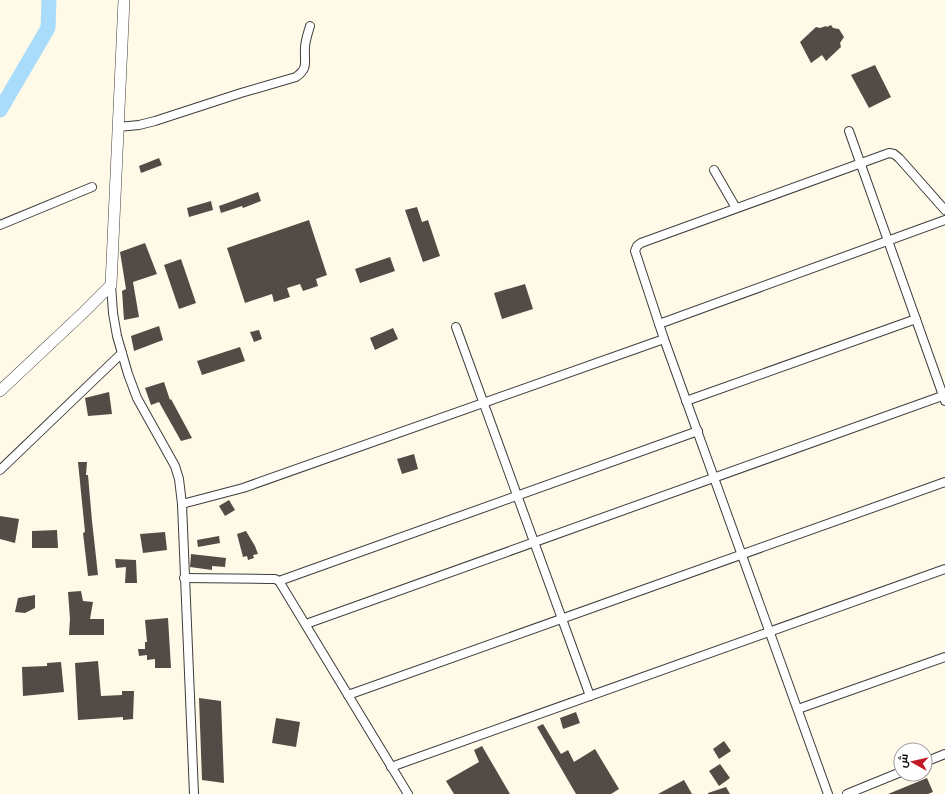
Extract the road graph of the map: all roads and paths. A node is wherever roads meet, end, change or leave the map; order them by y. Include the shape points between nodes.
1 (124, 0) edge
2 (310, 26) dead end
3 (118, 127) junction
4 (849, 131) dead end
5 (860, 163) junction
6 (714, 170) dead end
7 (92, 187) dead end
8 (736, 208) junction
9 (945, 210) edge
10 (945, 220) edge
11 (0, 225) edge
12 (888, 241) junction
13 (111, 285) junction
14 (916, 319) junction
15 (659, 324) junction
16 (456, 327) dead end
17 (664, 339) junction
18 (122, 353) junction
19 (0, 391) edge
20 (944, 397) edge
21 (686, 401) junction
22 (484, 403) junction
23 (698, 432) junction
24 (0, 470) edge
25 (714, 477) junction
26 (945, 482) edge
27 (517, 495) junction
28 (182, 504) junction
29 (534, 542) junction
30 (742, 554) junction
31 (945, 569) edge
32 (184, 578) junction
33 (280, 581) junction
34 (562, 619) junction
35 (306, 624) junction
36 (770, 632) junction
37 (945, 657) edge
38 (348, 695) junction
39 (590, 696) junction
40 (798, 709) junction
41 (945, 754) edge
42 (933, 759) edge
43 (391, 767) junction
44 (893, 775) edge
45 (194, 794) edge
46 (408, 794) edge
47 (828, 794) edge
48 (847, 794) edge

1 - 3 street
2 - 3 street via 304,50 305,67 296,78 155,121
3 - 13 street
4 - 5 street
5 - 8 street
5 - 9 street via 894,154
5 - 12 street
6 - 8 street
7 - 11 street
8 - 15 street via 637,246 636,256
10 - 12 street
12 - 14 street
12 - 15 street
13 - 18 street via 113,314
13 - 19 street
14 - 20 street
14 - 21 street
15 - 17 street
16 - 22 street
17 - 21 street
17 - 22 street
18 - 24 street
18 - 28 street via 137,398 175,466
20 - 25 street
21 - 23 street
22 - 27 street
22 - 28 street via 243,488
23 - 25 street
23 - 27 street
25 - 29 street
25 - 30 street
26 - 30 street
27 - 29 street
27 - 33 street
28 - 32 street
29 - 34 street
29 - 35 street
30 - 34 street
30 - 36 street
31 - 36 street
32 - 33 street
32 - 45 street
33 - 35 street
34 - 38 street
34 - 39 street
35 - 38 street
36 - 39 street
36 - 40 street
37 - 40 street
38 - 43 street
39 - 43 street
40 - 47 street
41 - 42 street
43 - 46 street
44 - 48 street

